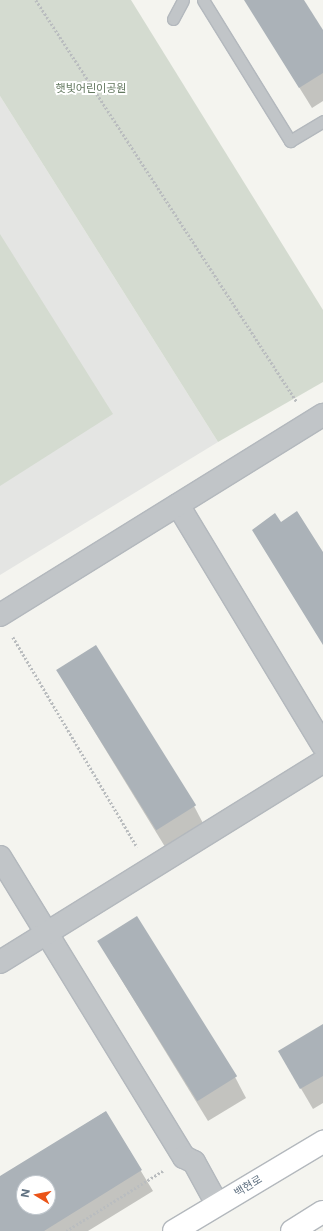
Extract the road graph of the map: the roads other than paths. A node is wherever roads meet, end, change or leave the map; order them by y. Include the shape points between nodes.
1 (183, 0) edge
2 (203, 0) edge
3 (173, 19) dead end
4 (323, 120) edge
5 (316, 419) edge
6 (178, 505) junction
7 (0, 615) edge
8 (323, 745) edge
9 (323, 762) edge
10 (0, 858) edge
11 (46, 932) junction
12 (0, 962) edge
13 (323, 1142) edge
14 (217, 1204) junction
15 (323, 1212) edge
16 (174, 1231) edge
17 (292, 1231) edge

1 - 3 lane
2 - 4 lane via 290,141
5 - 6 street
6 - 7 street
6 - 8 street
9 - 11 street
10 - 11 street
11 - 12 street
11 - 14 street via 184,1157 194,1162
13 - 14 main road, 백현로
14 - 16 main road, 백현로
15 - 17 main road

